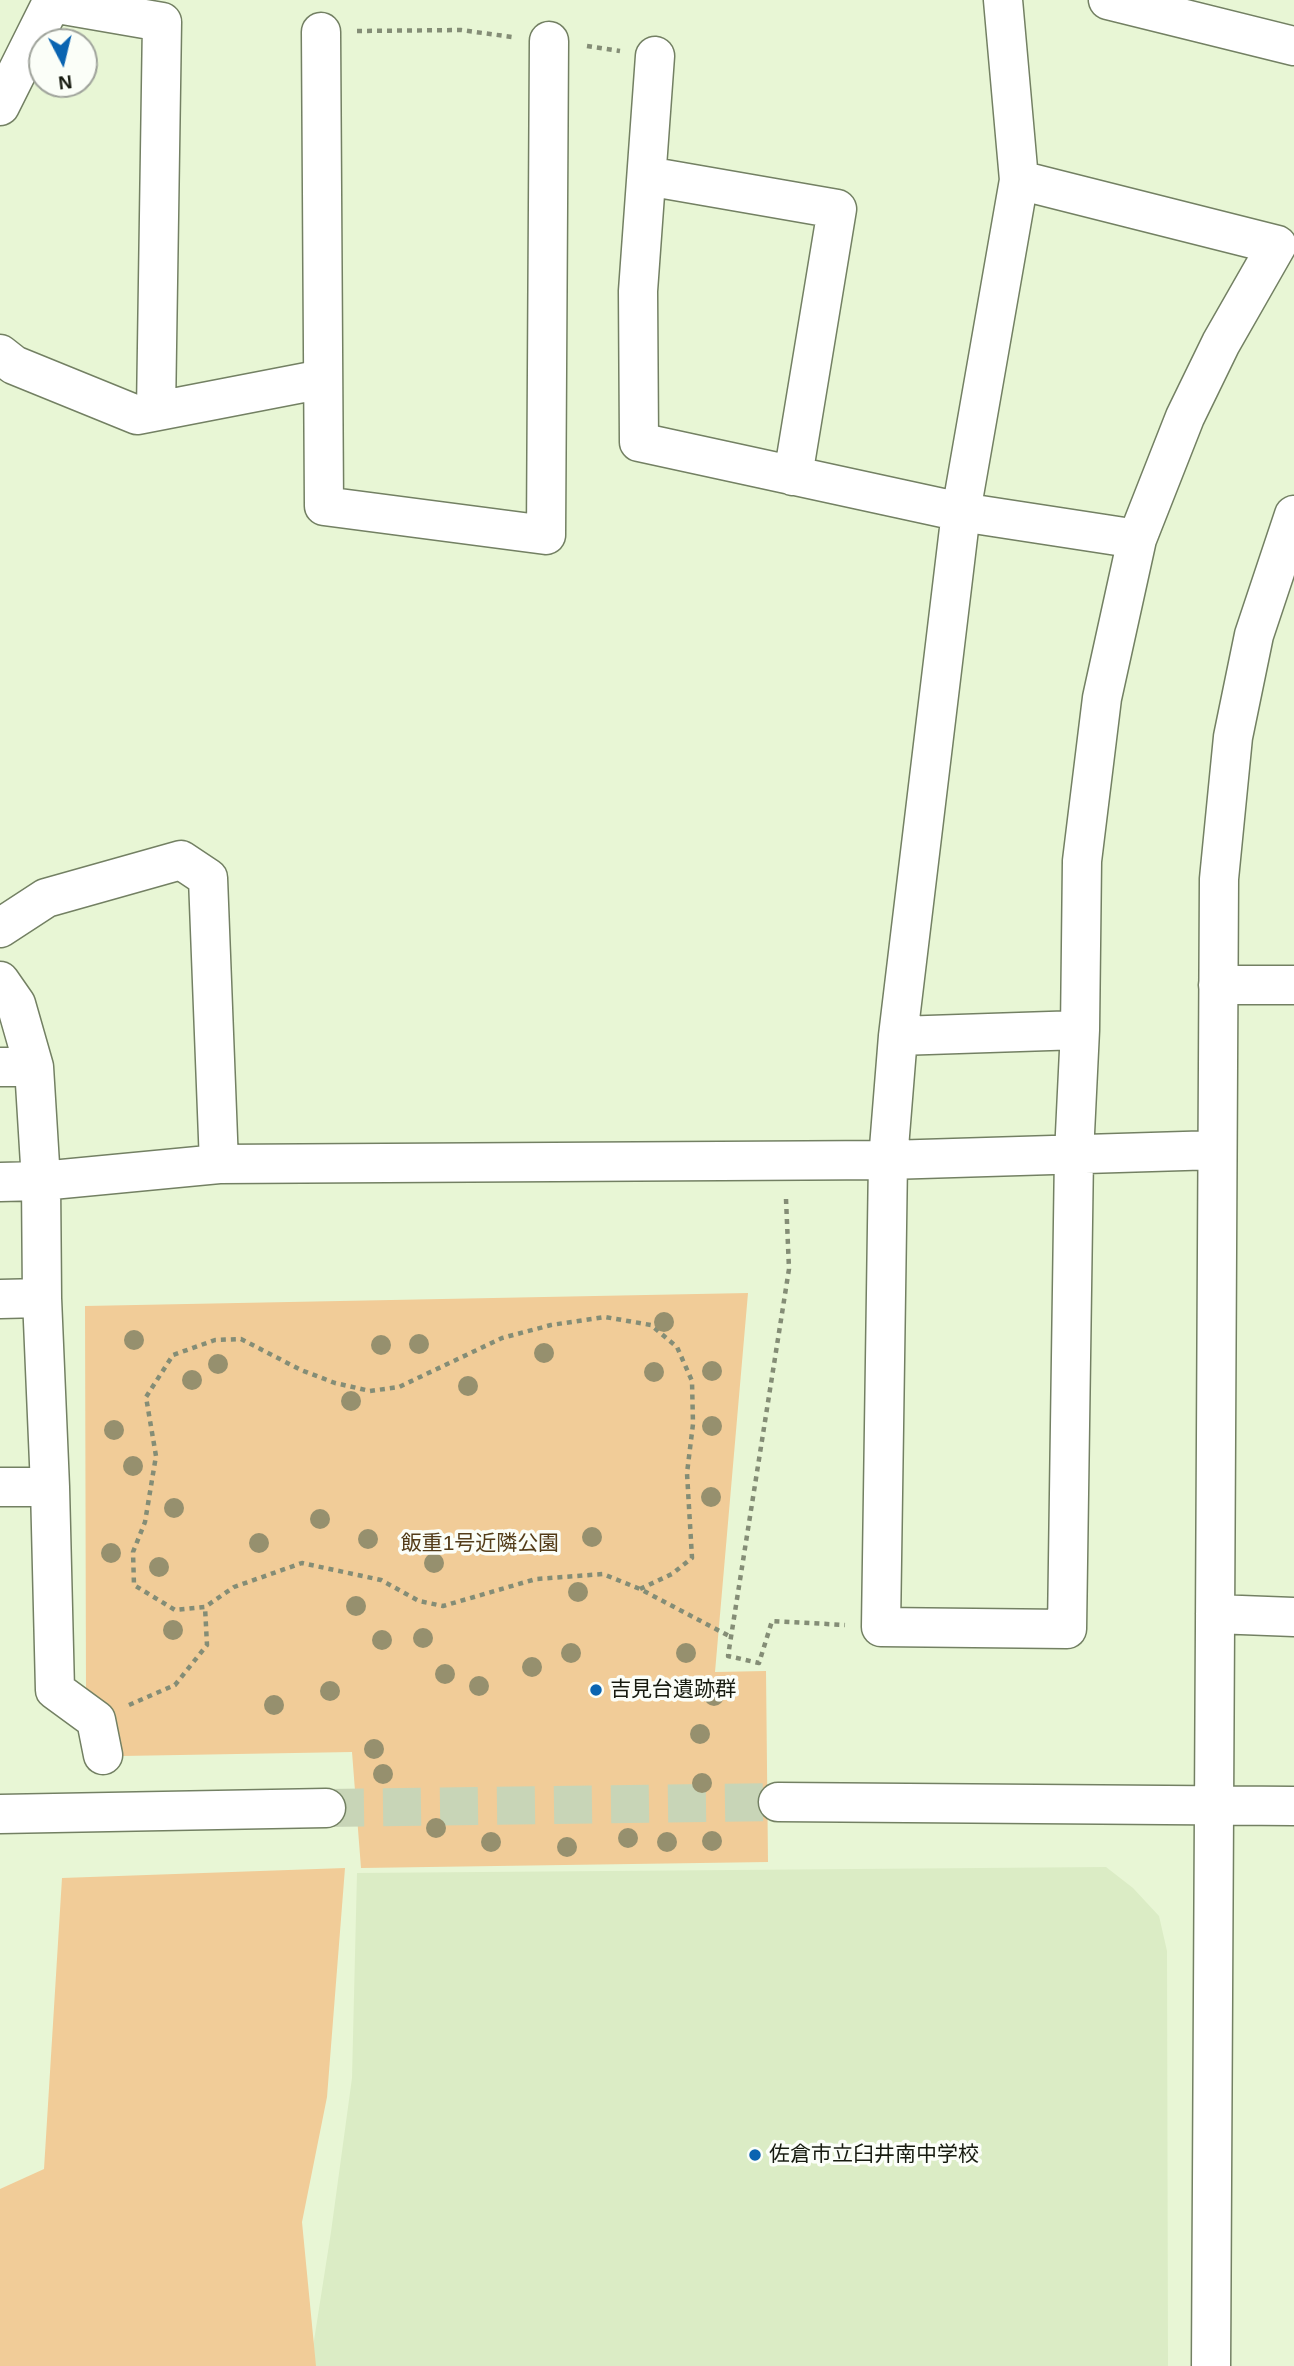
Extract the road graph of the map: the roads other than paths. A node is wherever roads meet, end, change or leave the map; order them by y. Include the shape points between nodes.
1 (1003, 0) edge
2 (1108, 0) edge
3 (52, 1) edge
4 (321, 32) road end
5 (549, 41) road end
6 (1294, 46) edge
7 (655, 56) road end
8 (0, 106) edge
9 (646, 176) junction
10 (1019, 180) junction
11 (0, 354) edge
12 (323, 379) junction
13 (156, 411) junction
14 (793, 476) junction
15 (961, 512) junction
16 (1294, 515) edge
17 (1137, 539) junction
18 (0, 928) edge
19 (0, 981) edge
20 (1218, 985) junction
21 (1294, 985) edge
22 (1080, 1030) junction
23 (898, 1036) junction
24 (17, 1067) edge
25 (1217, 1150) junction
26 (1074, 1154) junction
27 (888, 1160) junction
28 (219, 1164) junction
29 (41, 1181) junction
30 (0, 1182) edge
31 (42, 1298) junction
32 (0, 1299) edge
33 (0, 1487) edge
34 (50, 1487) junction
35 (1215, 1614) junction
36 (1294, 1617) edge
37 (100, 1737) road end
38 (778, 1802) tunnel mouth
39 (1214, 1805) junction
40 (1294, 1806) edge
41 (326, 1808) tunnel mouth
42 (0, 1814) edge
43 (1211, 2366) edge

1 - 10 street
2 - 6 street
3 - 8 street
3 - 13 street via 162,22
4 - 12 street
5 - 12 street via 546,535 324,506
7 - 9 street
9 - 14 street via 638,291 639,442
9 - 14 street via 837,209
10 - 15 street
10 - 17 street via 1277,245 1220,343
11 - 13 street via 14,365 137,415
12 - 13 street
14 - 15 street
15 - 17 street
15 - 23 street
16 - 20 street via 1254,635 1233,737 1219,879
17 - 22 street via 1102,698 1082,861
18 - 28 street via 46,898 181,860 208,878
19 - 24 street via 16,1004
20 - 21 street
20 - 25 street
22 - 23 street
22 - 26 street
23 - 27 street
24 - 29 street
25 - 26 street
25 - 35 street
26 - 27 street
26 - 27 street via 1067,1629 881,1627
27 - 28 street
28 - 29 street
29 - 30 street
29 - 31 street
31 - 32 street
31 - 34 street
33 - 34 street
34 - 37 street via 55,1690
35 - 36 street
35 - 39 street
38 - 39 street
39 - 40 street
39 - 43 street
41 - 42 street

